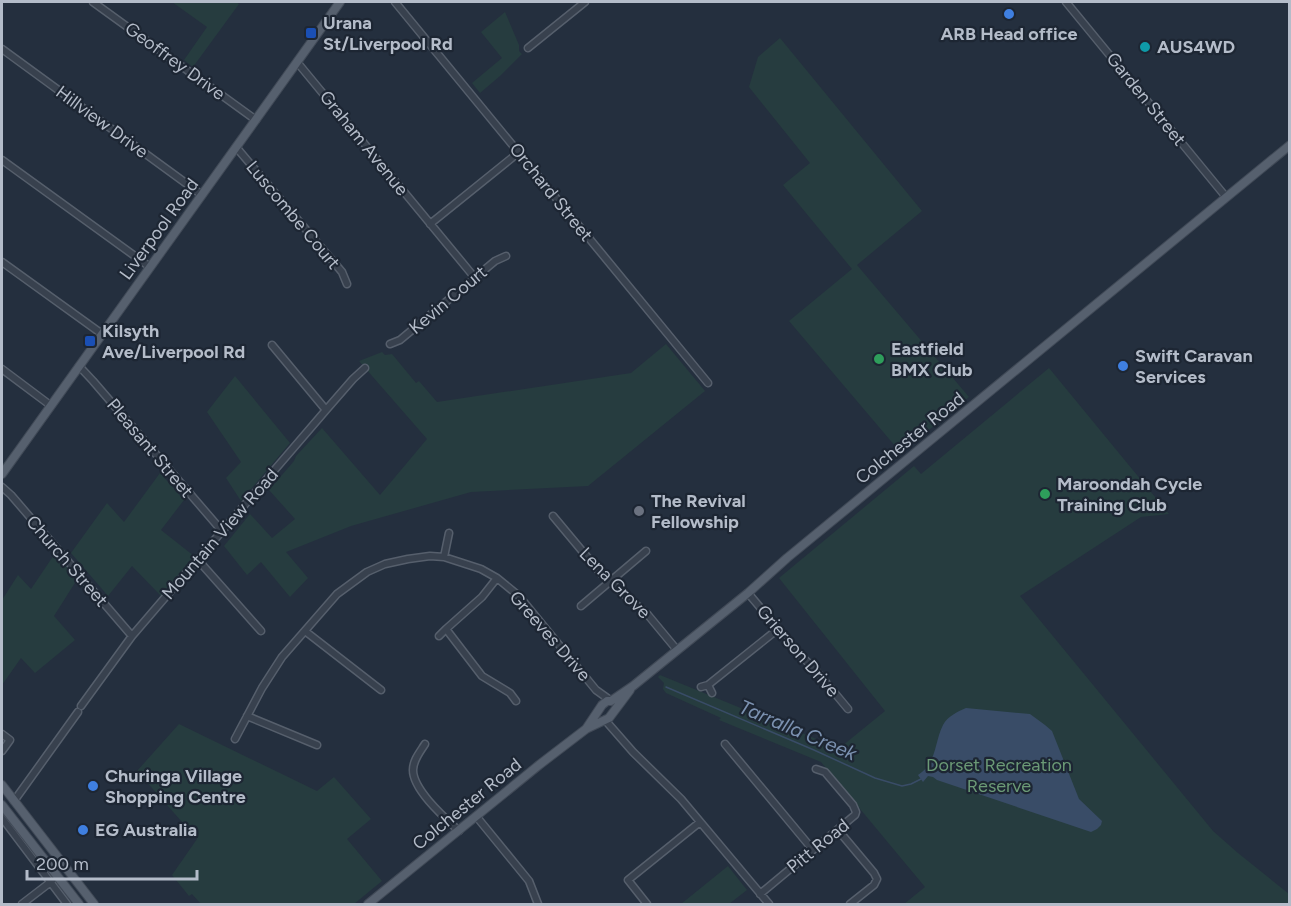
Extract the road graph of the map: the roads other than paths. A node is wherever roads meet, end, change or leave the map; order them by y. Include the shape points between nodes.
1 (93, 2) edge
2 (340, 2) edge
3 (394, 2) edge
4 (585, 2) edge
5 (1066, 2) edge
6 (528, 48) dead end
7 (2, 49) edge
8 (297, 62) junction
9 (256, 120) junction
10 (1290, 145) edge
11 (236, 147) junction
12 (513, 157) dead end
13 (2, 160) edge
14 (202, 195) junction
15 (1226, 197) junction
16 (430, 224) junction
17 (506, 256) dead end
18 (2, 262) edge
19 (150, 267) junction
20 (475, 279) junction
21 (347, 284) dead end
22 (102, 334) junction
23 (390, 344) dead end
24 (272, 345) dead end
25 (79, 366) junction
26 (365, 368) dead end
27 (2, 369) edge
28 (708, 383) dead end
29 (50, 405) junction
30 (326, 410) junction
31 (2, 474) edge
32 (2, 487) edge
33 (553, 516) dead end
34 (222, 531) junction
35 (449, 533) dead end
36 (646, 551) dead end
37 (444, 557) junction
38 (198, 560) junction
39 (497, 578) junction
40 (609, 582) junction
41 (748, 593) junction
42 (581, 606) dead end
43 (446, 629) junction
44 (778, 629) junction
45 (305, 630) junction
46 (261, 632) dead end
47 (132, 636) junction
48 (439, 636) dead end
49 (677, 650) junction
50 (381, 690) dead end
51 (596, 690) junction
52 (712, 693) dead end
53 (516, 701) dead end
54 (600, 707) junction
55 (848, 709) dead end
56 (609, 711) junction
57 (247, 717) junction
58 (586, 729) junction
59 (2, 734) edge
60 (235, 739) dead end
61 (425, 744) dead end
62 (725, 744) dead end
63 (317, 745) dead end
64 (2, 751) edge
65 (816, 769) dead end
66 (2, 785) edge
67 (14, 801) junction
68 (3, 807) edge
69 (476, 816) junction
70 (2, 818) edge
71 (700, 822) junction
72 (838, 830) junction
73 (459, 831) junction
74 (813, 850) junction
75 (58, 877) junction
76 (50, 883) junction
77 (760, 894) junction
78 (22, 904) edge
79 (66, 904) edge
80 (79, 904) edge
81 (94, 904) edge
82 (368, 904) edge
83 (538, 904) edge
84 (647, 904) edge
85 (769, 904) edge
86 (850, 904) edge

1 - 9 street, Geoffrey Drive
2 - 8 main road, Liverpool Road
3 - 28 street, Orchard Street
4 - 6 street
5 - 15 street, Garden Street
7 - 14 street, Hillview Drive
8 - 9 main road, Liverpool Road
8 - 16 street, Graham Avenue
9 - 11 main road, Liverpool Road
10 - 15 main road, Colchester Road
11 - 14 main road, Liverpool Road
11 - 21 street, Luscombe Court via 342,272
12 - 16 street
13 - 19 street
14 - 19 main road, Liverpool Road
15 - 41 main road, Colchester Road
16 - 20 street, Graham Avenue
17 - 20 street, Kevin Court
18 - 22 street
19 - 22 main road, Liverpool Road
20 - 23 street, Kevin Court
22 - 25 main road, Liverpool Road
24 - 30 street
25 - 29 main road, Liverpool Road
25 - 34 street, Pleasant Street
26 - 30 street, Mountain View Road
27 - 29 street
29 - 31 main road, Liverpool Road
30 - 34 street, Mountain View Road
32 - 47 street, Church Street
33 - 40 street, Lena Grove
34 - 38 street, Mountain View Road
35 - 37 street
36 - 40 street
37 - 39 street, Greeves Drive
37 - 45 street, Greeves Drive via 408,559 367,572 337,594
38 - 46 street
38 - 47 street, Mountain View Road
39 - 43 street
39 - 51 street, Greeves Drive via 519,596
40 - 42 street
40 - 49 street, Lena Grove via 648,615
41 - 44 street, Grierson Drive
41 - 49 main road, Colchester Road
43 - 48 street
43 - 53 street via 482,676
44 - 52 street via 705,686
44 - 55 street, Grierson Drive
45 - 50 street
45 - 57 street, Greeves Drive via 282,657
47 - 67 street, Mountain View Road
49 - 56 main road, Colchester Road
51 - 54 street, Greeves Drive
51 - 56 street, Greeves Drive
54 - 56 main road
54 - 56 main road via 599,716
54 - 58 main road, Colchester Road
56 - 58 main road, Colchester Road
56 - 71 street via 615,730 633,752
57 - 60 street, Greeves Drive
57 - 63 street
58 - 69 main road, Colchester Road
59 - 64 street via 10,740
61 - 73 street via 414,764 415,779
62 - 74 street
65 - 72 street, Pitt Road via 825,772 855,808 854,817
66 - 67 main road
67 - 68 main road
67 - 81 main road
68 - 75 main road
69 - 73 main road, Colchester Road
69 - 83 street via 529,881
70 - 76 street
71 - 77 street
71 - 84 street via 628,880
72 - 74 street, Pitt Road
72 - 86 street via 877,879
73 - 82 main road, Colchester Road
74 - 77 street, Pitt Road
75 - 76 street
75 - 80 main road
76 - 78 street
76 - 79 street
77 - 85 street

